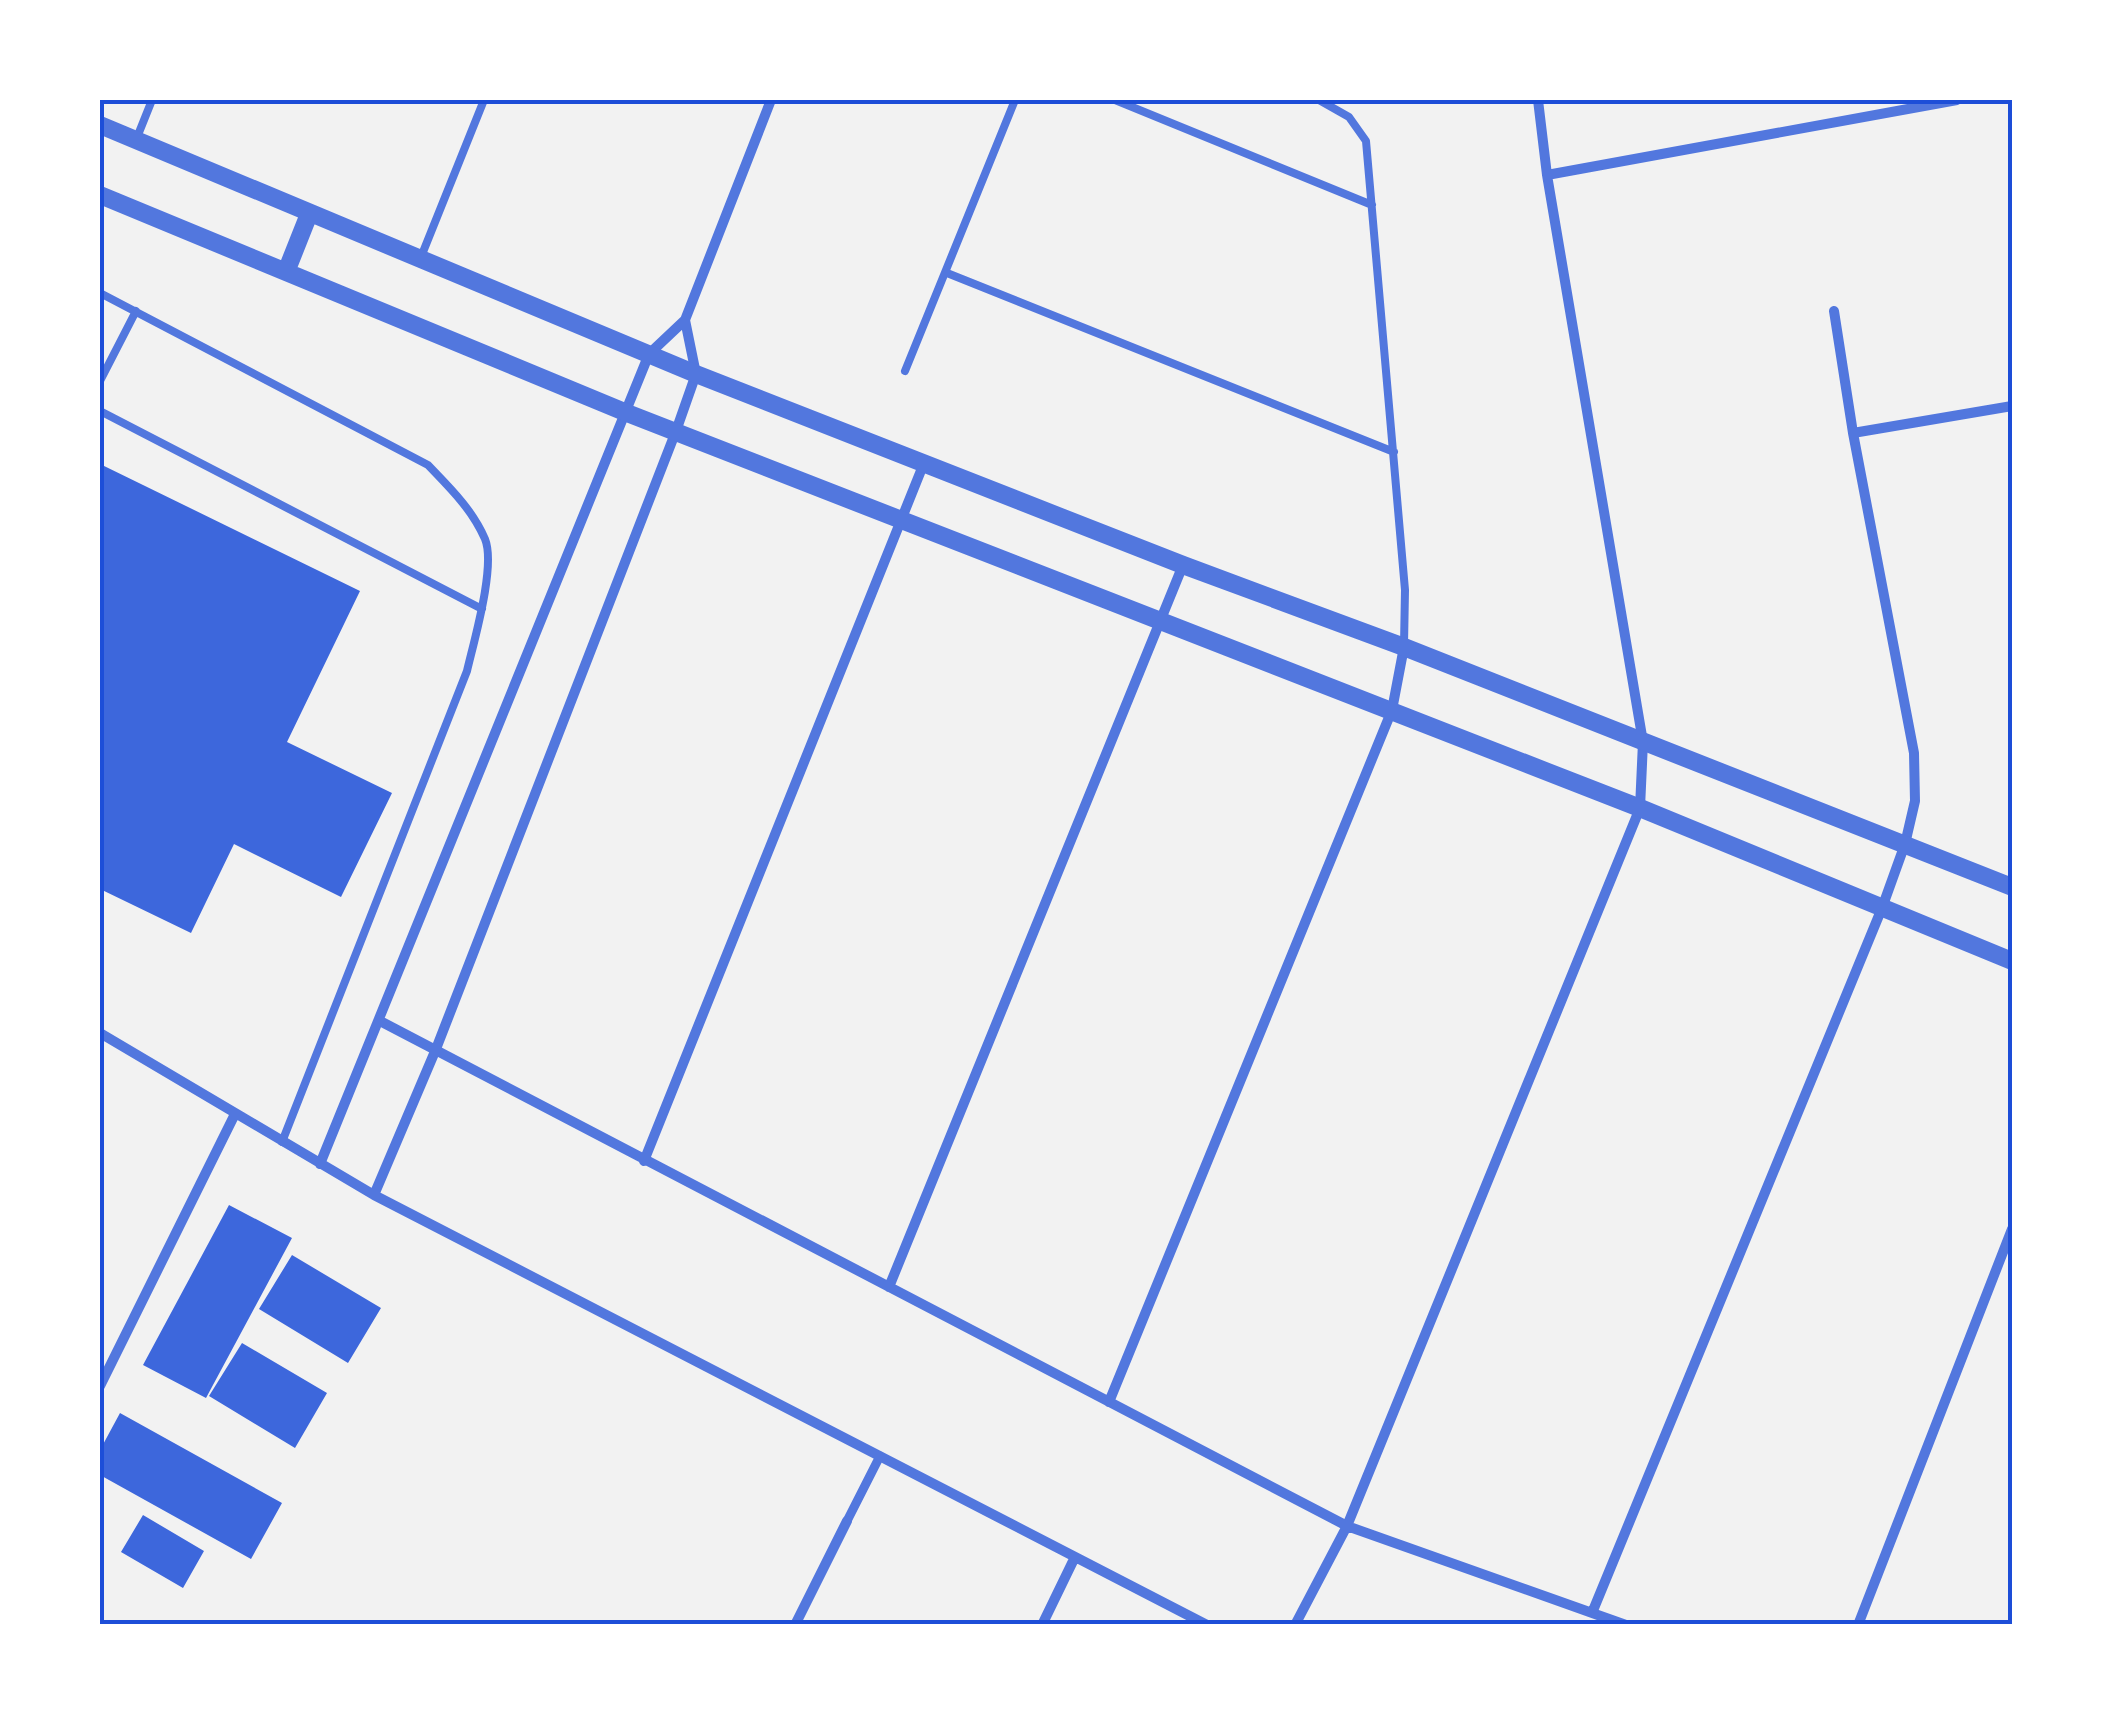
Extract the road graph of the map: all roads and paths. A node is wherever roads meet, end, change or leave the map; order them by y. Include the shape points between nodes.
1 (152, 100) edge
2 (484, 100) edge
3 (770, 100) edge
4 (1015, 100) edge
5 (1115, 100) edge
6 (1319, 100) edge
7 (1538, 100) edge
8 (1957, 100) edge
9 (100, 125) edge
10 (136, 140) junction
11 (1547, 174) junction
12 (100, 195) edge
13 (1372, 205) junction
14 (310, 214) junction
15 (420, 261) junction
16 (286, 272) junction
17 (947, 273) junction
18 (100, 293) edge
19 (136, 311) junction
20 (1834, 311) dead end
21 (685, 320) junction
22 (649, 354) junction
23 (905, 371) dead end
24 (696, 374) junction
25 (100, 381) edge
26 (2012, 406) edge
27 (100, 411) edge
28 (626, 412) junction
29 (676, 432) junction
30 (1853, 433) junction
31 (1394, 452) junction
32 (924, 462) junction
33 (900, 521) junction
34 (1183, 565) junction
35 (482, 609) junction
36 (1160, 622) junction
37 (1404, 647) junction
38 (1392, 710) junction
39 (1643, 742) junction
40 (1640, 808) junction
41 (1905, 844) junction
42 (2012, 887) edge
43 (1882, 908) junction
44 (2012, 961) edge
45 (380, 1021) junction
46 (100, 1033) edge
47 (436, 1049) junction
48 (235, 1114) junction
49 (282, 1142) junction
50 (644, 1161) junction
51 (320, 1164) junction
52 (374, 1195) junction
53 (2012, 1229) edge
54 (889, 1288) junction
55 (100, 1386) edge
56 (1109, 1402) junction
57 (880, 1456) junction
58 (848, 1521) joint
59 (1347, 1526) junction
60 (1075, 1557) junction
61 (1592, 1613) junction
62 (795, 1625) edge
63 (1042, 1625) edge
64 (1207, 1625) edge
65 (1296, 1625) edge
66 (1626, 1625) edge
67 (1858, 1625) edge

1 - 10 lane
2 - 15 lane
3 - 21 street
4 - 17 lane
5 - 13 lane
6 - 13 lane via 1349,117 1366,141
7 - 11 street
8 - 11 street
9 - 10 street
10 - 14 street
11 - 39 street
12 - 16 street
13 - 31 lane
14 - 15 street
14 - 16 street
15 - 22 street
16 - 28 street
17 - 23 lane
17 - 31 lane
18 - 19 lane
19 - 25 lane
19 - 35 lane via 428,465 465,502 487,544
20 - 30 street
21 - 22 street
21 - 24 street
22 - 24 street
22 - 28 street
24 - 29 street
24 - 32 street
26 - 30 street
27 - 35 lane
28 - 29 street
28 - 45 street
29 - 33 street
29 - 47 street
30 - 41 street via 1914,753 1915,800
31 - 37 lane
32 - 33 street
32 - 34 street
33 - 36 street
33 - 50 street
34 - 36 street
34 - 37 street
35 - 49 lane via 466,671
36 - 38 street
36 - 54 street
37 - 38 street
37 - 39 street
38 - 40 street
38 - 56 street
39 - 40 street
39 - 41 street
40 - 43 street
40 - 59 street
41 - 42 street
41 - 43 street
43 - 44 street
43 - 61 street
45 - 47 street
45 - 51 street
46 - 48 street
47 - 50 street
47 - 52 street
48 - 49 street
48 - 55 street
49 - 51 street
50 - 54 street
51 - 52 street
52 - 57 street
53 - 67 street
54 - 56 street
56 - 59 street
57 - 58 street
57 - 60 street
58 - 62 street
59 - 61 street
59 - 65 street
60 - 63 street
60 - 64 street
61 - 66 street

